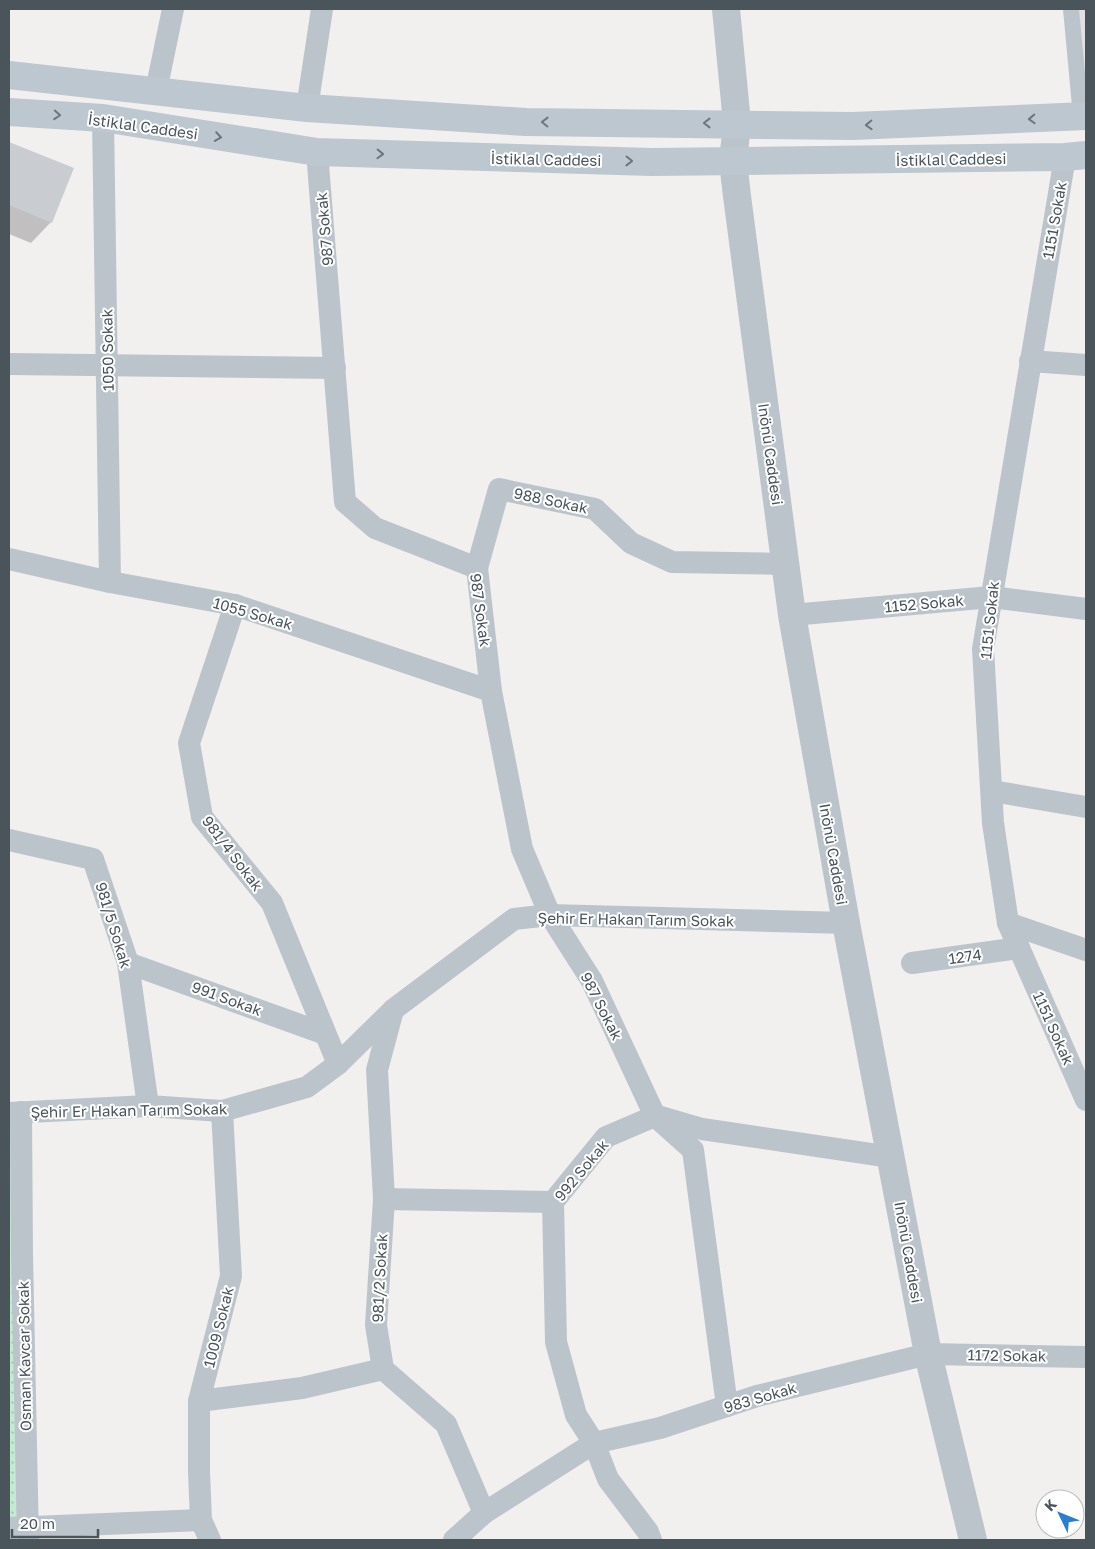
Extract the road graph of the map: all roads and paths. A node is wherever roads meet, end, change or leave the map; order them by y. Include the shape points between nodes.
1 (172, 9) edge
2 (322, 9) edge
3 (726, 9) edge
4 (1071, 9) edge
5 (9, 75) edge
6 (156, 91) junction
7 (307, 108) junction
8 (9, 112) edge
9 (1083, 116) edge
10 (104, 118) junction
11 (737, 123) junction
12 (318, 152) junction
13 (1076, 156) edge
14 (733, 162) junction
15 (1030, 361) junction
16 (9, 364) edge
17 (107, 365) junction
18 (1086, 366) edge
19 (335, 368) junction
20 (9, 559) edge
21 (786, 564) junction
22 (477, 568) junction
23 (110, 582) junction
24 (991, 597) junction
25 (235, 605) junction
26 (1086, 609) edge
27 (792, 615) junction
28 (491, 691) junction
29 (992, 791) junction
30 (1086, 807) edge
31 (9, 840) edge
32 (550, 915) junction
33 (846, 922) junction
34 (1008, 923) junction
35 (1019, 948) junction
36 (1086, 950) edge
37 (128, 963) junction
38 (912, 963) dead end
39 (394, 1009) junction
40 (325, 1034) junction
41 (338, 1064) junction
42 (1086, 1100) edge
43 (148, 1106) junction
44 (222, 1111) junction
45 (15, 1112) edge
46 (655, 1116) junction
47 (891, 1157) junction
48 (384, 1198) junction
49 (553, 1202) junction
50 (15, 1255) edge
51 (928, 1354) junction
52 (1086, 1356) edge
53 (383, 1369) junction
54 (199, 1400) junction
55 (728, 1406) junction
56 (594, 1443) junction
57 (484, 1513) junction
58 (201, 1520) junction
59 (21, 1532) edge
60 (210, 1540) edge
61 (454, 1540) edge
62 (651, 1540) edge
63 (973, 1540) edge

1 - 6 street
2 - 7 street
3 - 11 street, Inönü Caddesi
4 - 9 street
5 - 6 main road
6 - 7 main road
11 -> 7 main road via 546,123
8 -> 10 main road, İstiklal Caddesi
9 -> 11 main road via 853,126
10 -> 12 main road, İstiklal Caddesi
10 - 17 street, 1050 Sokak
11 - 14 street, Inönü Caddesi
12 -> 14 main road, İstiklal Caddesi
12 - 19 street, 987 Sokak
13 - 14 main road, İstiklal Caddesi
13 - 15 street, 1151 Sokak
14 - 21 street, Inönü Caddesi
15 - 18 street
15 - 24 street, 1151 Sokak
16 - 17 street
17 - 19 street
17 - 23 street, 1050 Sokak
19 - 22 street, 987 Sokak via 345,502 375,528
20 - 23 street, 1055 Sokak
21 - 22 street, 988 Sokak via 672,562 631,543 595,509 500,489
21 - 27 street, Inönü Caddesi
22 - 28 street, 987 Sokak
23 - 25 street, 1055 Sokak
24 - 26 street, 1152 Sokak
24 - 27 street, 1152 Sokak
24 - 29 street, 1151 Sokak via 983,649
25 - 28 street, 1055 Sokak
25 - 40 street, 981/4 Sokak via 189,743 202,817 272,903
27 - 33 street, Inönü Caddesi
28 - 32 street, 987 Sokak via 522,849
29 - 30 street
29 - 34 street, 1151 Sokak via 993,823
31 - 37 street, 981/5 Sokak via 93,859
32 - 33 street, Şehir Er Hakan Tarım Sokak
32 - 39 street, Şehir Er Hakan Tarım Sokak via 514,920
32 - 46 street, 987 Sokak via 592,981
33 - 47 street, Inönü Caddesi
34 - 35 street, 1151 Sokak
34 - 36 street
35 - 38 street, 1274
35 - 42 street, 1151 Sokak
37 - 40 street, 991 Sokak
37 - 43 street, 981/5 Sokak
39 - 41 street, Şehir Er Hakan Tarım Sokak
39 - 48 street, 981/2 Sokak via 377,1070
40 - 41 street, 981/4 Sokak
41 - 44 street, Şehir Er Hakan Tarım Sokak via 307,1087
43 - 44 street, Şehir Er Hakan Tarım Sokak
43 - 45 street, Şehir Er Hakan Tarım Sokak
44 - 54 street, 1009 Sokak via 231,1276
45 - 50 street, Osman Kavcar Sokak
46 - 47 street via 702,1129
46 - 49 street, 992 Sokak via 606,1137
46 - 55 street via 693,1150
47 - 51 street, Inönü Caddesi
48 - 49 street
48 - 53 street, 981/2 Sokak via 376,1325
49 - 56 street, 992 Sokak via 556,1342 576,1414
50 - 59 street, Osman Kavcar Sokak
51 - 52 street, 1172 Sokak
51 - 55 street, 983 Sokak via 756,1396
51 - 63 street, Inönü Caddesi
53 - 54 street via 302,1388
53 - 57 street via 446,1424
54 - 58 street, 1009 Sokak
55 - 56 street, 983 Sokak via 660,1428
56 - 57 street
56 - 62 street, 992 Sokak via 608,1479
57 - 61 street
58 - 59 street
58 - 60 street, 1009 Sokak

